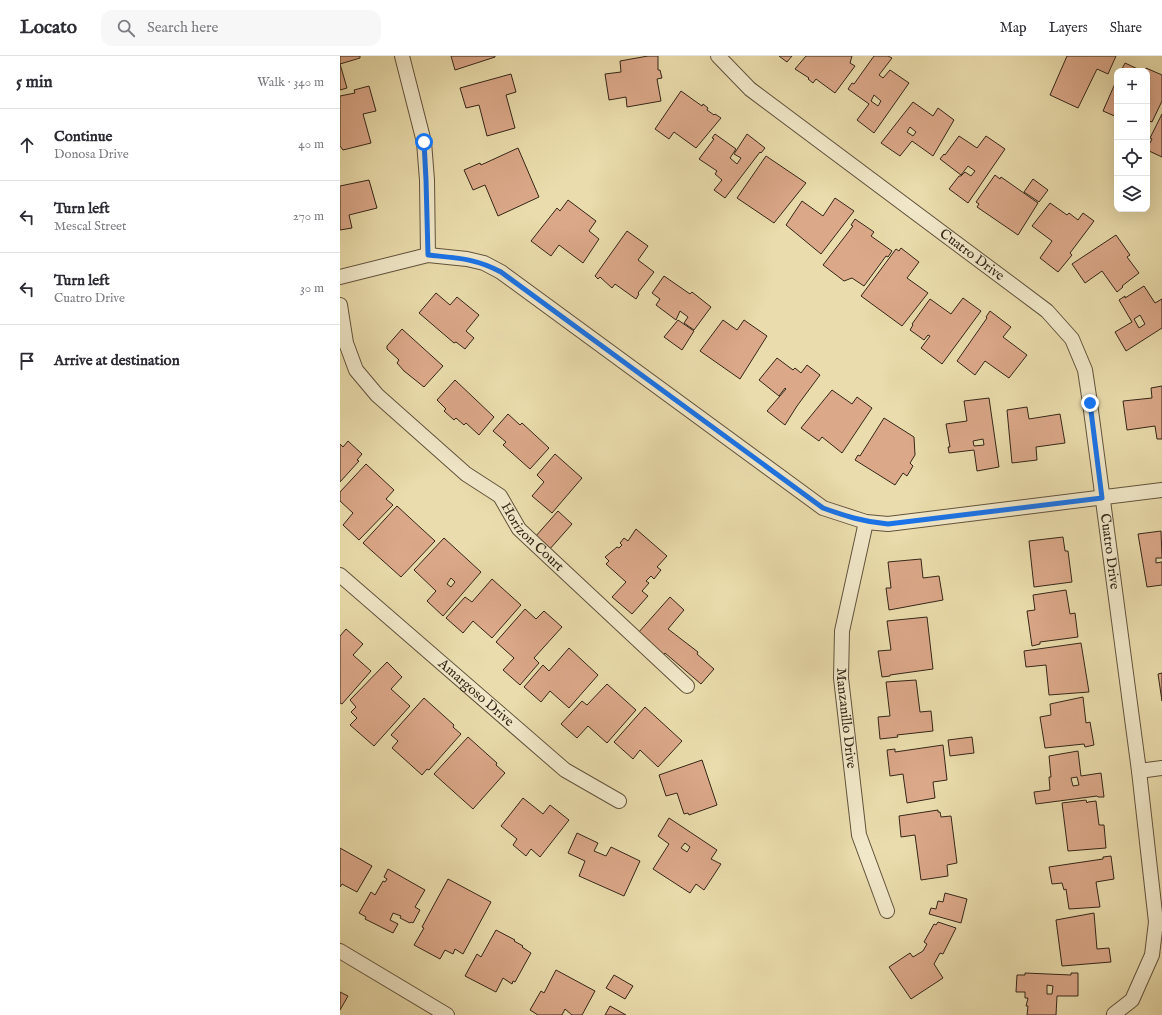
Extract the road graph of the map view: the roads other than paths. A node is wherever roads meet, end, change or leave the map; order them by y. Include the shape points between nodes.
1 (402, 56) edge
2 (718, 56) edge
3 (428, 255) junction
4 (340, 277) edge
5 (340, 305) edge
6 (1162, 490) edge
7 (1102, 498) junction
8 (866, 522) junction
9 (340, 575) edge
10 (687, 686) dead end
11 (1162, 768) edge
12 (1139, 770) junction
13 (619, 801) dead end
14 (887, 912) dead end
15 (340, 951) edge
16 (1114, 1014) dead end
17 (447, 1015) edge

1 - 3 street via 424,142
2 - 7 street, Cuatro Drive via 750,89 1047,311 1072,339 1085,370
3 - 4 street
3 - 8 street via 484,263 501,272 823,508
5 - 10 street, Horizon Court via 346,343 356,370 377,395 466,474 500,496 519,529
6 - 7 street
7 - 8 street via 888,524
7 - 12 street, Cuatro Drive
8 - 14 street, Manzanillo Drive via 842,631 841,678 859,836
9 - 13 street, Amargoso Drive via 565,770
11 - 12 street
12 - 16 street, Cuatro Drive via 1156,922 1152,955 1132,1000
15 - 17 street

